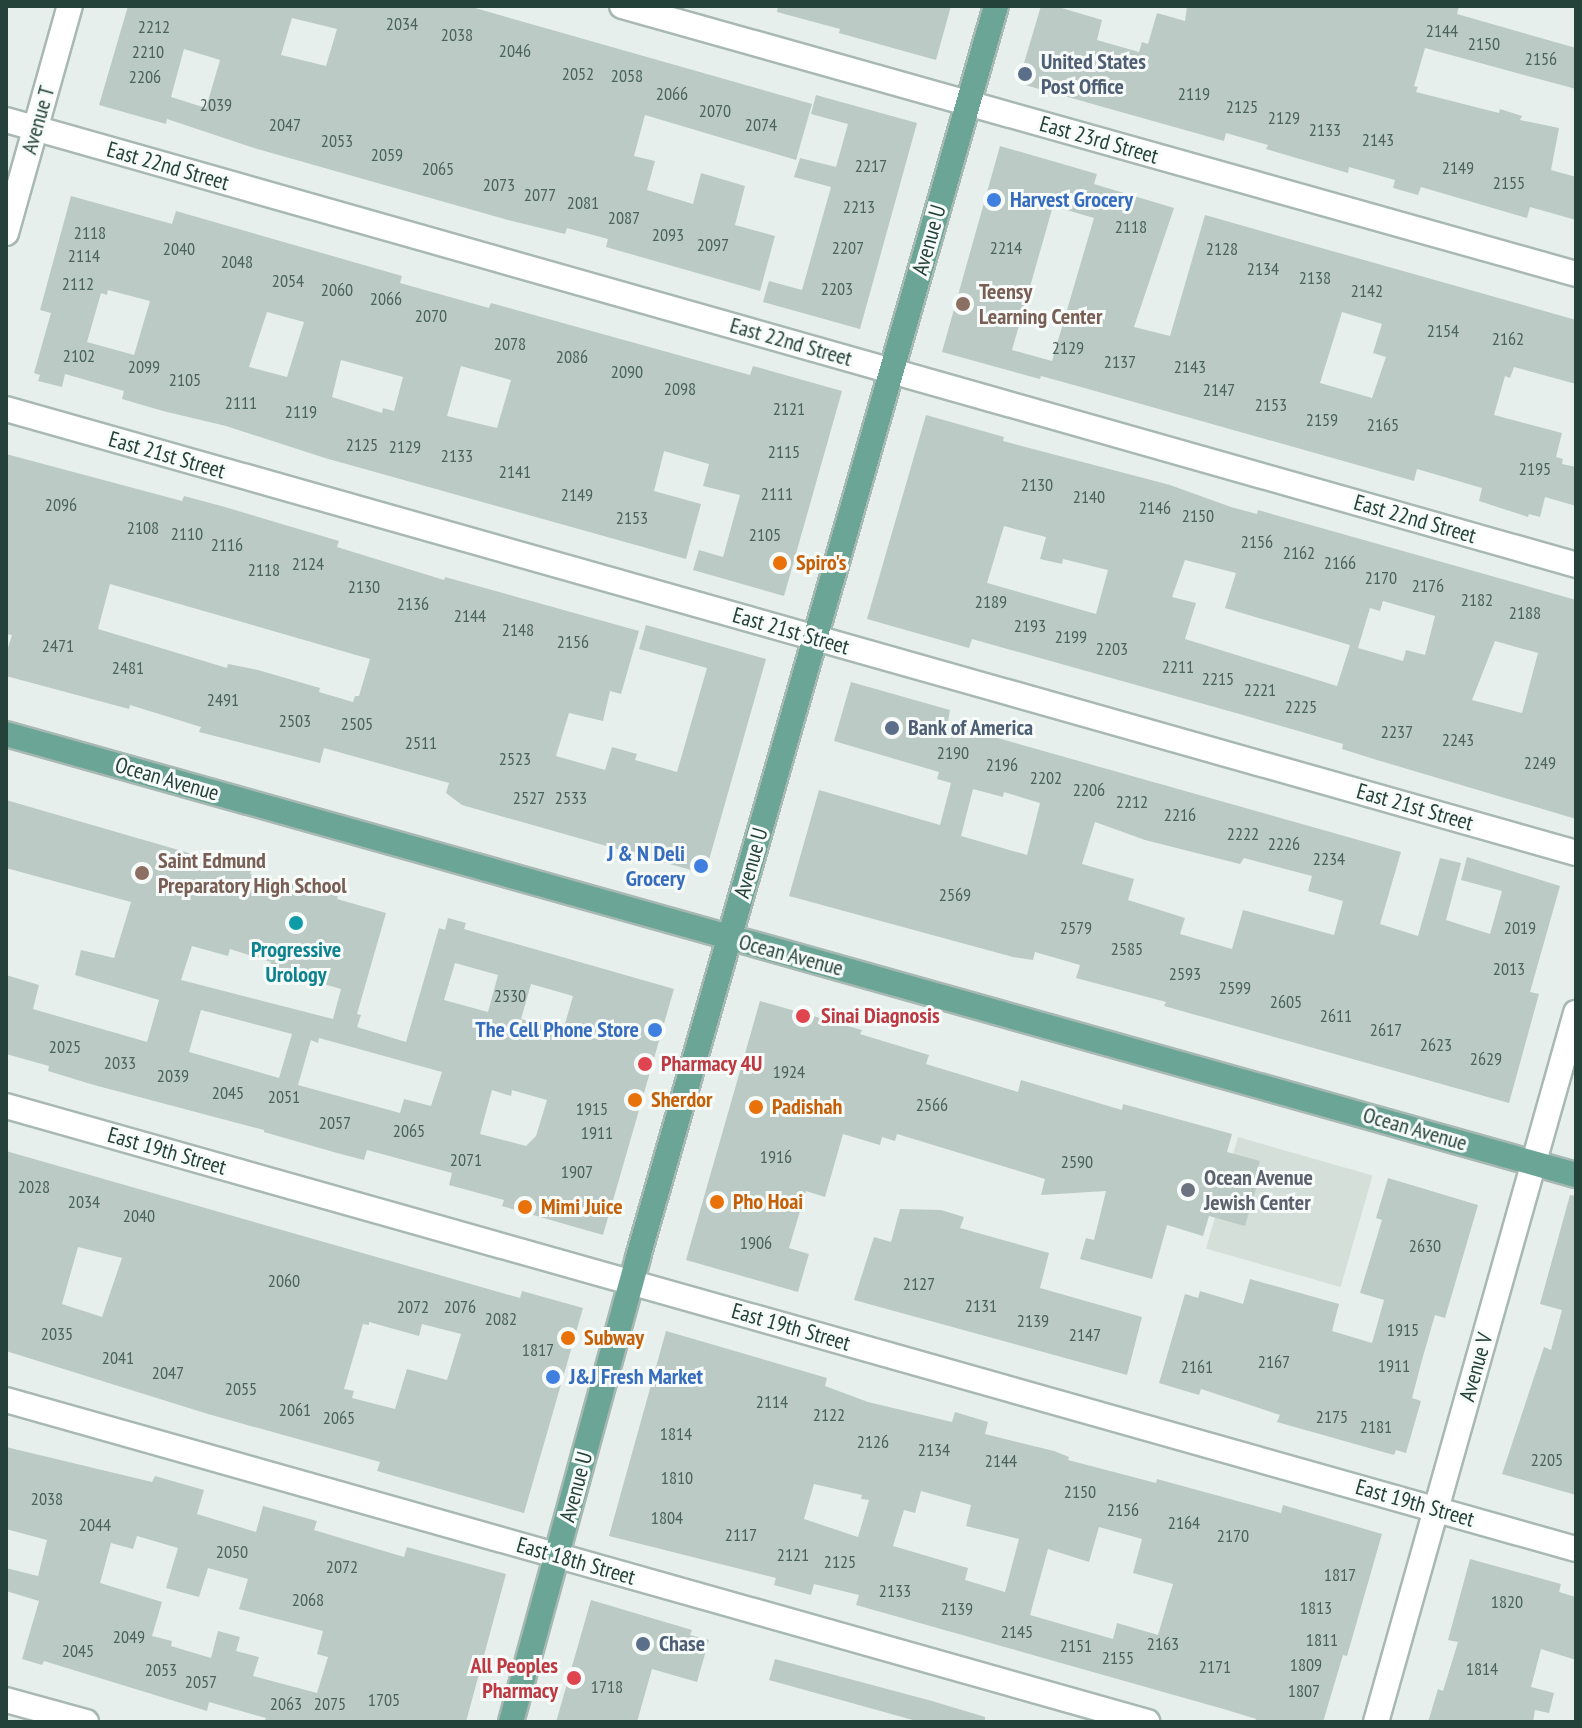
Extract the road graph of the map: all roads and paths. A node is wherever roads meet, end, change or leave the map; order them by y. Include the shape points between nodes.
1 (70, 6) edge
2 (622, 6) edge
3 (996, 6) edge
4 (968, 104) junction
5 (6, 120) edge
6 (36, 128) junction
7 (6, 233) edge
8 (1576, 274) edge
9 (892, 371) junction
10 (6, 409) edge
11 (1576, 565) edge
12 (817, 638) junction
13 (6, 734) edge
14 (1576, 853) edge
15 (729, 938) junction
16 (1576, 1013) edge
17 (6, 1106) edge
18 (1533, 1163) junction
19 (1576, 1175) edge
20 (631, 1282) junction
21 (6, 1400) edge
22 (1437, 1509) junction
23 (1576, 1549) edge
24 (557, 1556) junction
25 (6, 1700) edge
26 (86, 1722) edge
27 (511, 1722) edge
28 (1147, 1722) edge
29 (1376, 1722) edge

1 - 6 street, Avenue T
2 - 4 street, East 23rd Street
3 - 4 main road, Avenue U
4 - 8 street, East 23rd Street
4 - 9 main road, Avenue U
5 - 6 street, East 22nd Street
6 - 7 street, Avenue T
6 - 9 street, East 22nd Street
9 - 11 street, East 22nd Street
9 - 12 main road, Avenue U
10 - 12 street, East 21st Street
12 - 14 street, East 21st Street
12 - 15 main road, Avenue U
13 - 15 main road, Ocean Avenue
15 - 18 main road, Ocean Avenue
15 - 20 main road, Avenue U
16 - 18 street, Avenue V
17 - 20 street, East 19th Street
18 - 19 main road, Ocean Avenue
18 - 22 street, Avenue V
20 - 22 street, East 19th Street
20 - 24 main road, Avenue U
21 - 24 street, East 18th Street
22 - 23 street, East 19th Street
22 - 29 street, Avenue V
24 - 27 main road, Avenue U
24 - 28 street, East 18th Street
25 - 26 street

